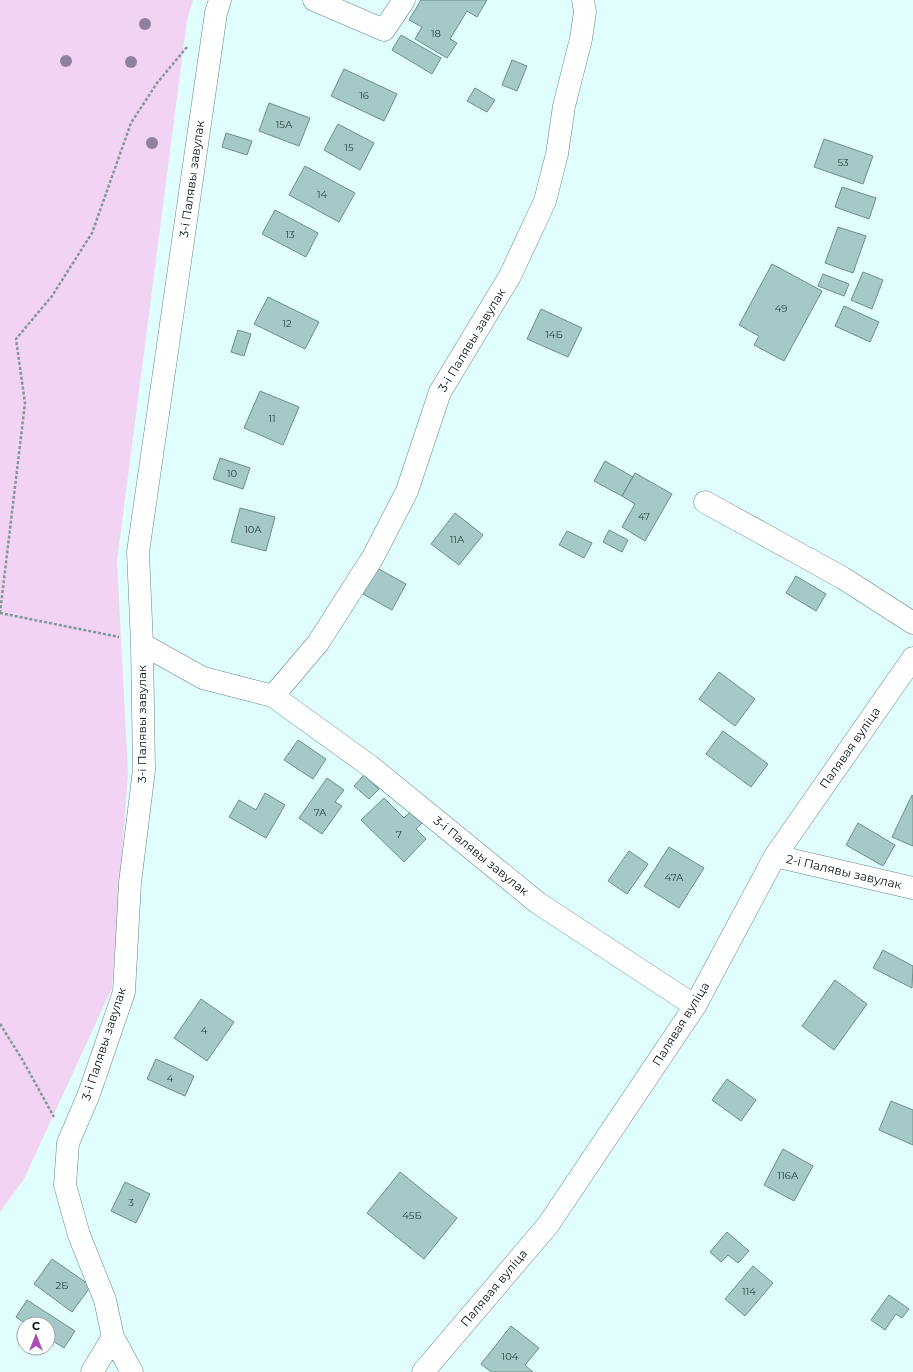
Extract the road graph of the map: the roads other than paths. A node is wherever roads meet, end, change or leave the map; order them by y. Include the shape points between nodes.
1 (220, 0) edge
2 (314, 0) edge
3 (404, 0) edge
4 (583, 0) edge
5 (705, 502) dead end
6 (913, 623) edge
7 (142, 644) junction
8 (913, 658) edge
9 (273, 696) junction
10 (775, 856) junction
11 (913, 888) edge
12 (695, 1006) junction
13 (113, 1337) junction
14 (92, 1372) edge
15 (132, 1372) edge
16 (423, 1372) edge

1 - 7 street, 3-і Палявы завулак via 138,552
2 - 3 street via 384,30
4 - 9 street, 3-і Палявы завулак via 585,12 581,39 564,106 557,154 545,201 510,276 440,392 407,491 373,557 318,643
5 - 6 street via 843,578
7 - 9 street, 3-і Палявы завулак via 203,678
7 - 13 street, 3-і Палявы завулак via 144,770 130,883 124,992 89,1094 68,1143 65,1185 79,1235 105,1300
8 - 10 street, Палявая вуліца
9 - 12 street, 3-і Палявы завулак via 370,766 538,903
10 - 11 street, 2-і Палявы завулак
10 - 12 street, Палявая вуліца
12 - 16 street, Палявая вуліца via 548,1225
13 - 14 street
13 - 15 street, 3-і Палявы завулак

